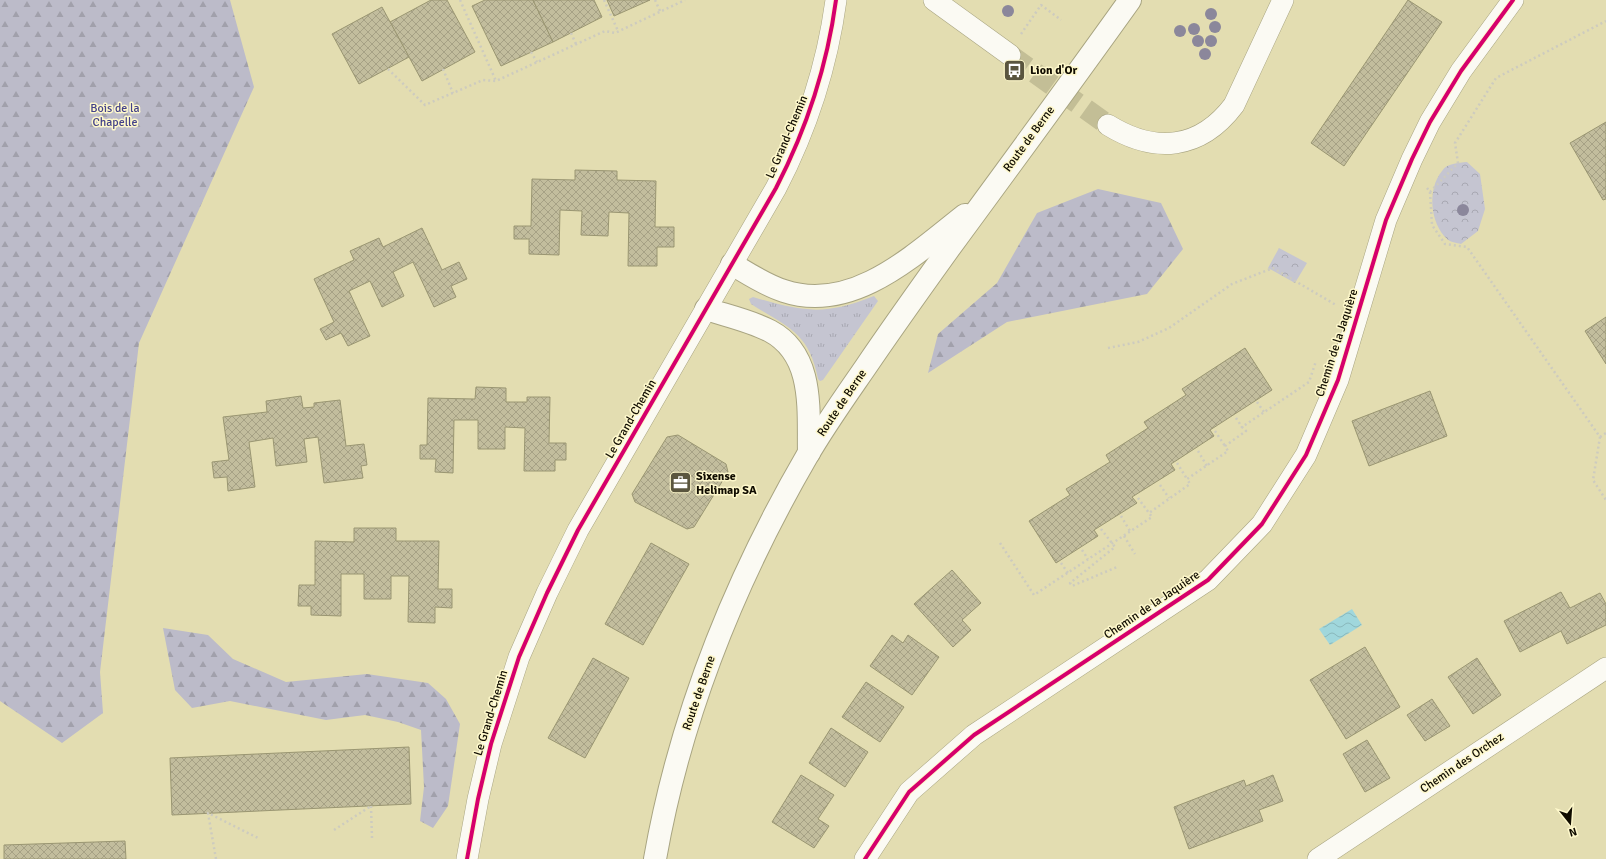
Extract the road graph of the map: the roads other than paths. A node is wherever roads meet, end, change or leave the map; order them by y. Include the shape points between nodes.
1 (836, 0) edge
2 (934, 0) edge
3 (1140, 0) edge
4 (1283, 0) edge
5 (1513, 0) edge
6 (1124, 8) edge
7 (1010, 55) tunnel mouth
8 (1108, 125) tunnel mouth
9 (986, 198) junction
10 (732, 264) junction
11 (706, 309) junction
12 (809, 454) junction
13 (1606, 668) edge
14 (467, 859) edge
15 (655, 859) edge
16 (865, 859) edge
17 (1318, 859) edge

1 - 10 street, Le Grand-Chemin via 826,54 803,132 776,188
2 - 7 street
3 - 6 main road, Route de Berne
4 - 8 street via 1234,105 1225,118 1213,128 1178,143 1153,143 1141,142 1123,135
5 - 16 street, Chemin de la Jaquière via 1461,71 1430,122 1412,159 1386,220 1338,380 1306,455 1262,524 1208,580 974,735 909,792
6 - 9 main road, Route de Berne
9 - 10 main road via 898,266 870,282 841,293 818,296 785,292 769,286
9 - 12 main road, Route de Berne via 886,337
10 - 11 street, Le Grand-Chemin
11 - 12 main road via 771,332 792,350 803,370 807,390
11 - 14 street, Le Grand-Chemin via 578,530 519,657 490,744
12 - 15 main road, Route de Berne via 738,591 704,675 681,745
13 - 17 street, Chemin des Orchez

